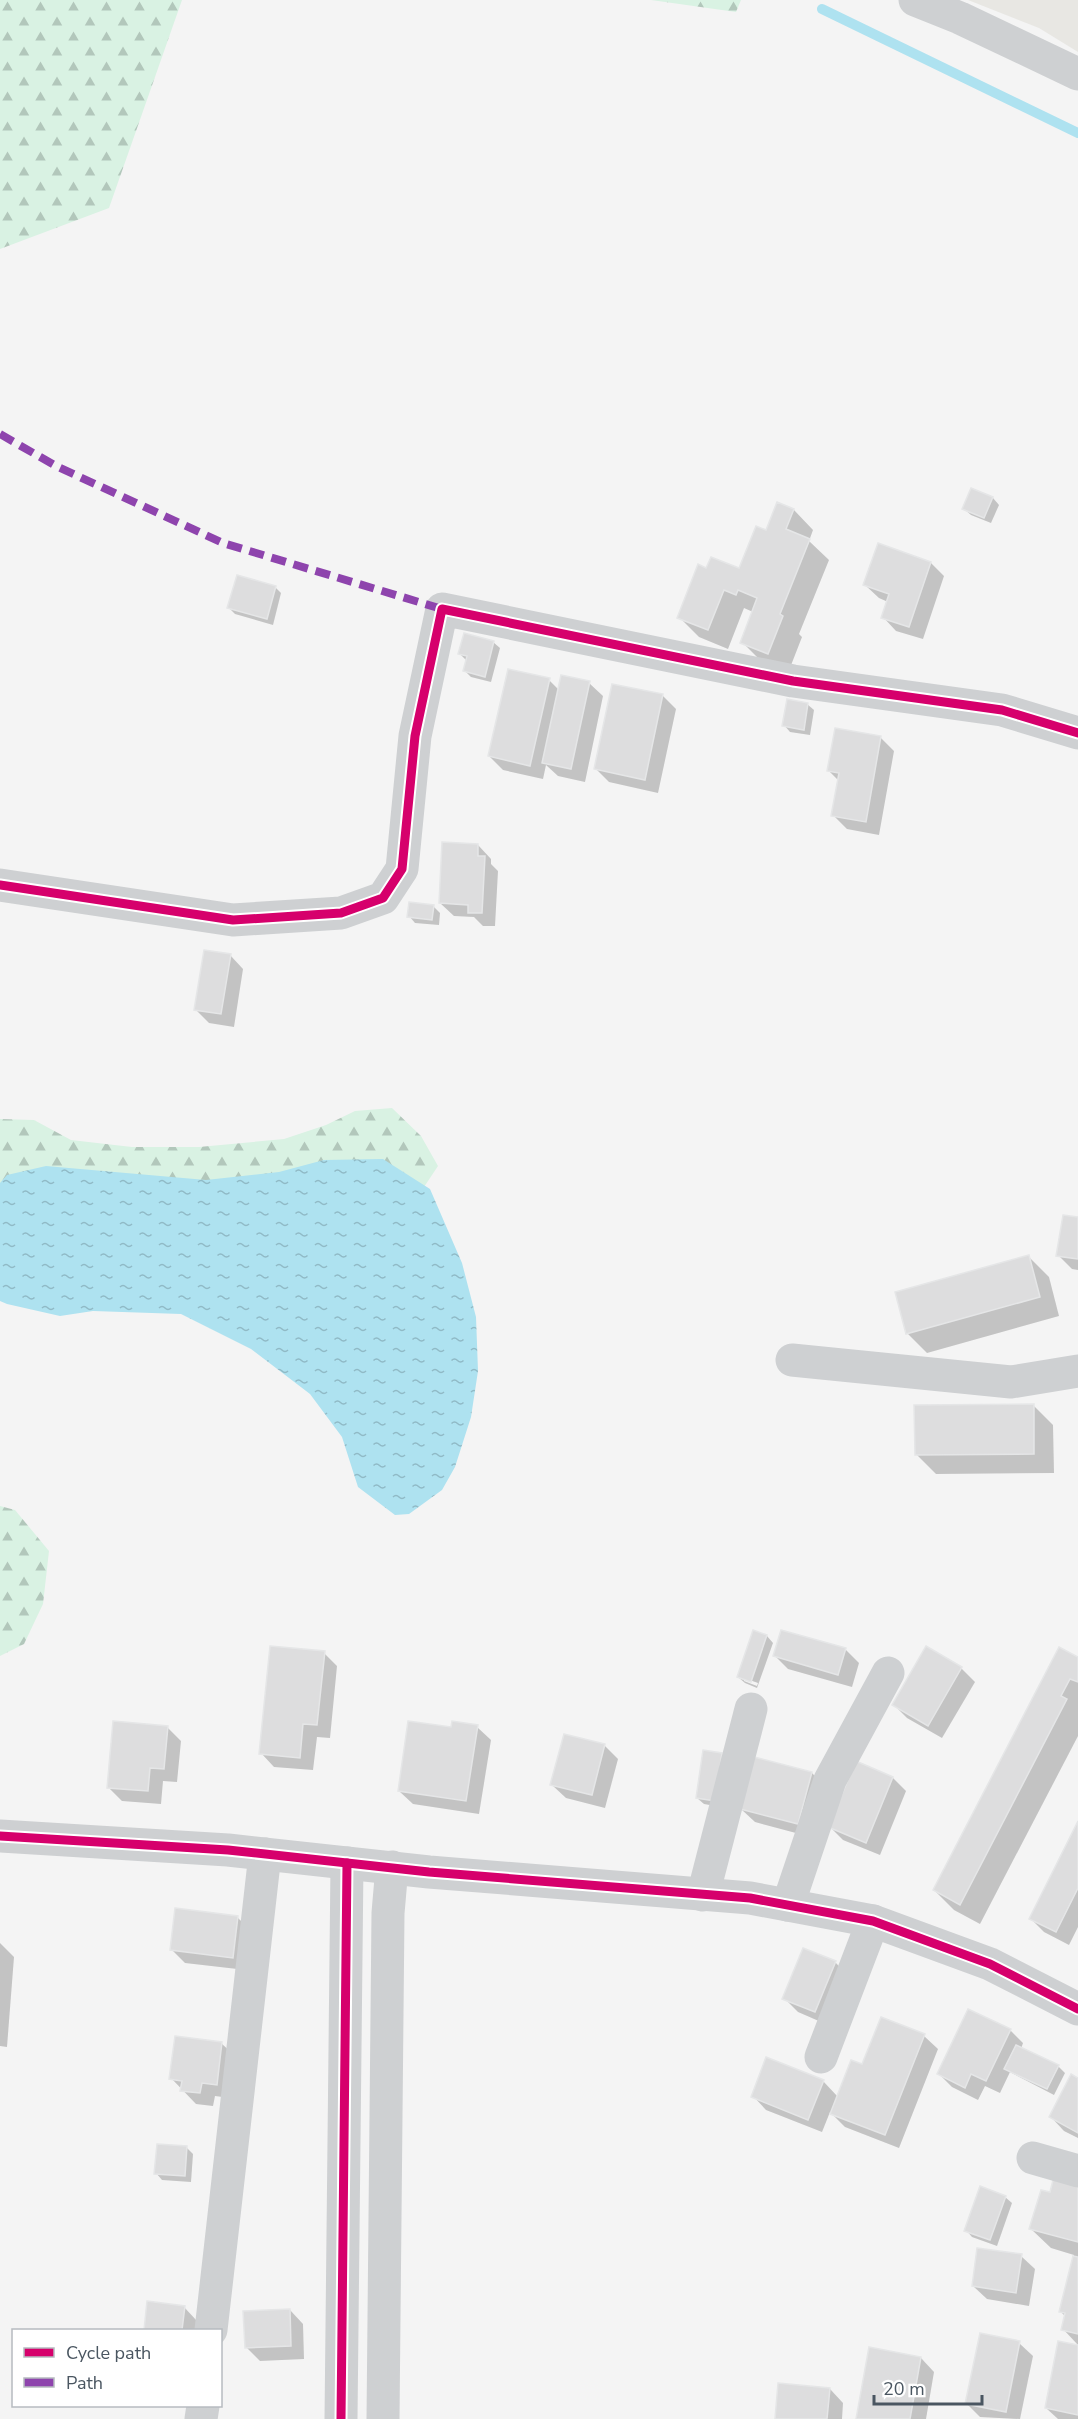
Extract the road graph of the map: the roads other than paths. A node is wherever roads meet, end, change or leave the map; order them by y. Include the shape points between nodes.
1 (915, 0) edge
2 (1078, 74) edge
3 (1078, 733) edge
4 (0, 885) edge
5 (792, 1360) dead end
6 (1078, 1371) edge
7 (888, 1673) dead end
8 (751, 1710) dead end
9 (0, 1836) edge
10 (265, 1854) junction
11 (347, 1863) junction
12 (392, 1867) junction
13 (703, 1895) junction
14 (788, 1905) junction
15 (873, 1921) junction
16 (1078, 2009) edge
17 (821, 2058) dead end
18 (1033, 2158) dead end
19 (1078, 2171) edge
20 (211, 2329) edge
21 (341, 2419) edge
22 (383, 2419) edge

1 - 2 street
3 - 4 street via 1002,710 793,681 442,609 415,736 402,869 383,897 341,913 233,920
5 - 6 street via 1011,1382
7 - 14 street via 830,1780
8 - 13 street
9 - 10 street
10 - 11 street
10 - 20 street
11 - 12 street
11 - 21 street
12 - 13 street
12 - 22 street via 388,1912
13 - 14 street
14 - 15 street
15 - 16 street via 990,1964
15 - 17 street
18 - 19 street

